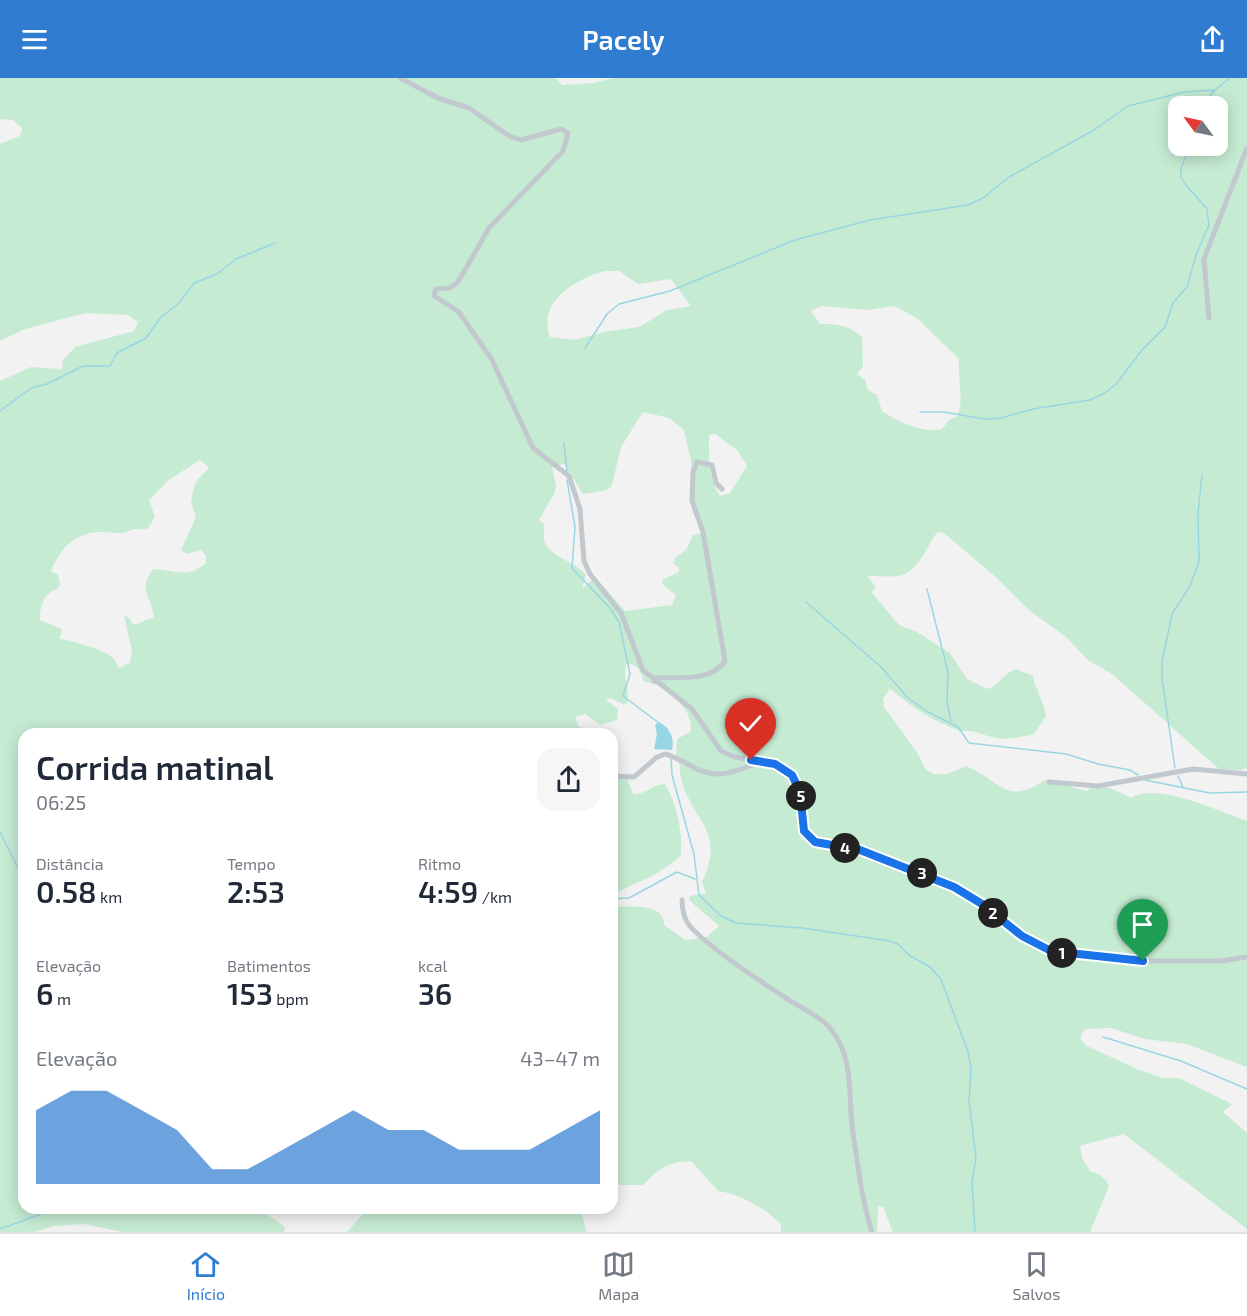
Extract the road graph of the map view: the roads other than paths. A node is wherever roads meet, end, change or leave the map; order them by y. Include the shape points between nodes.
1 (400, 78) edge
2 (1247, 148) edge
3 (1209, 318) dead end
4 (722, 489) dead end
5 (654, 681) junction
6 (761, 762) junction
7 (1247, 774) edge
8 (618, 776) edge
9 (1049, 782) dead end
10 (682, 900) dead end
11 (1247, 957) edge
12 (872, 1232) edge

1 - 5 street via 468,108 515,138 533,138 561,129 568,133 563,151 489,228 458,282 450,288 436,289 434,296 459,312 492,360 533,448 569,476 580,509 584,561 621,613 636,656
2 - 3 street via 1204,259
4 - 5 street via 716,483 712,465 697,462 692,501 702,532 725,661 708,674
5 - 6 street via 692,709 721,751 735,758
6 - 8 street via 715,776 665,754 634,777
6 - 11 street via 782,767 792,775 800,792 804,831 815,842 860,850 954,887 1046,949 1143,961 1232,961
7 - 9 street via 1193,769 1098,786
10 - 12 street via 682,912 699,935 764,985 821,1020 835,1035 849,1068 852,1131

